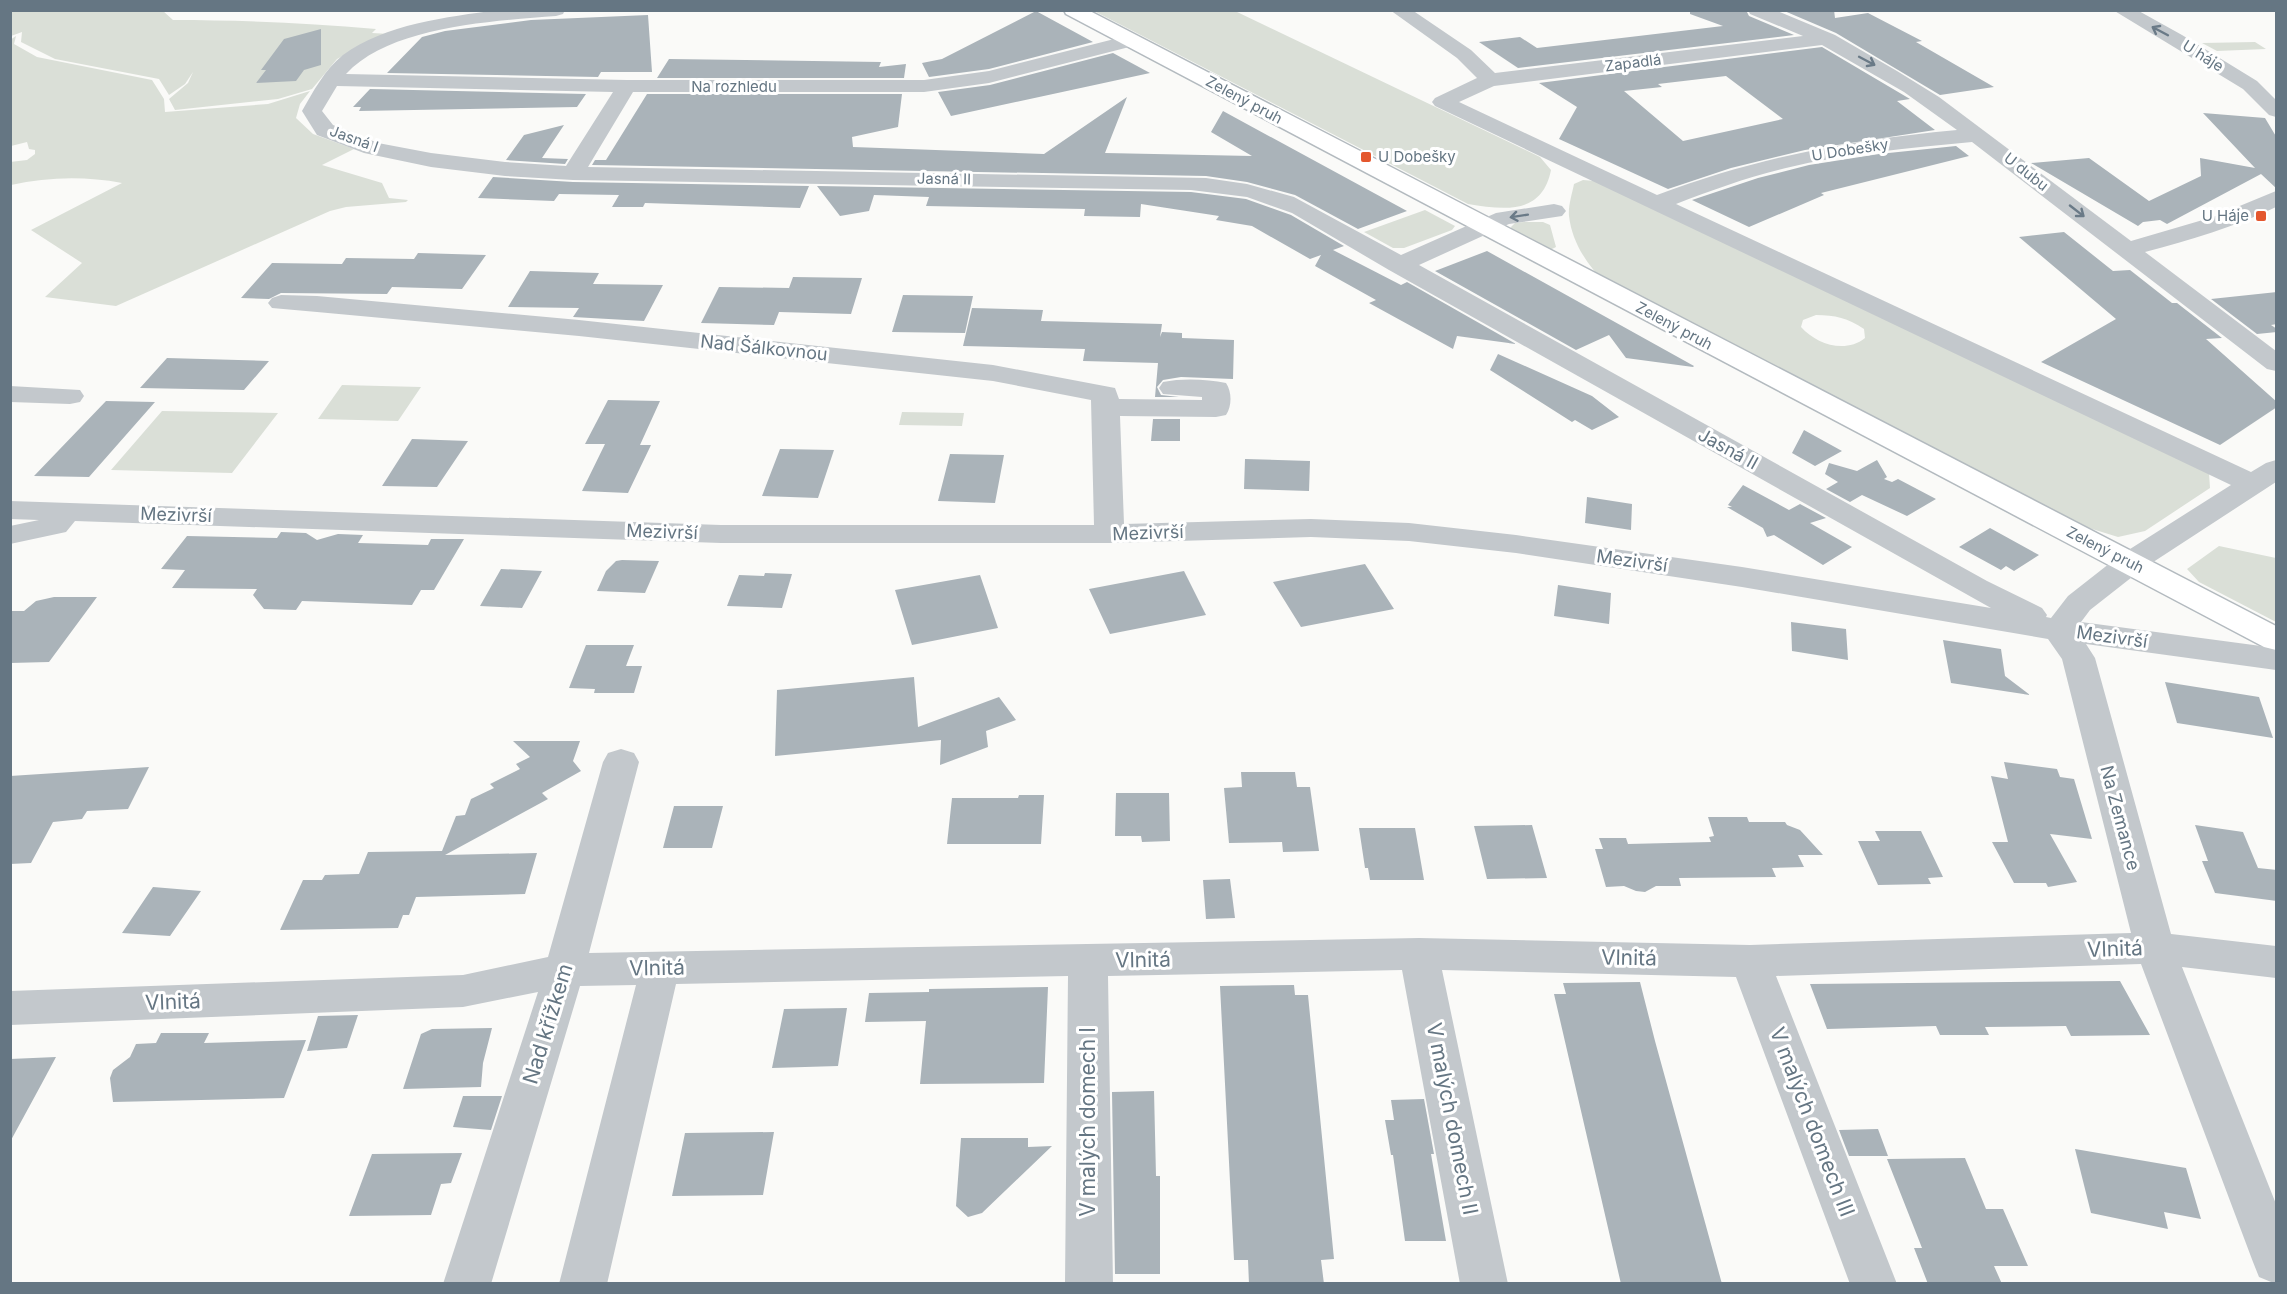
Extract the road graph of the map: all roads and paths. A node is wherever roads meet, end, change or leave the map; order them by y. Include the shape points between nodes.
1 (556, 10) edge
2 (1073, 10) edge
3 (1398, 10) edge
4 (1757, 10) edge
5 (2122, 10) edge
6 (1828, 39) junction
7 (1130, 40) junction
8 (332, 80) junction
9 (1490, 80) junction
10 (627, 86) junction
11 (2277, 111) edge
12 (1978, 135) junction
13 (573, 173) junction
14 (2277, 198) edge
15 (1657, 203) junction
16 (1554, 212) dead end
17 (1486, 227) junction
18 (2127, 249) junction
19 (1398, 265) junction
20 (281, 303) dead end
21 (2277, 363) edge
22 (1173, 388) dead end
23 (10, 394) edge
24 (70, 396) dead end
25 (1105, 407) junction
26 (2264, 476) edge
27 (10, 510) edge
28 (70, 511) junction
29 (1109, 534) junction
30 (10, 535) edge
31 (2130, 563) junction
32 (2059, 630) junction
33 (2277, 639) edge
34 (2277, 659) edge
35 (621, 762) dead end
36 (2155, 948) junction
37 (1419, 954) junction
38 (1088, 961) junction
39 (1750, 961) junction
40 (2277, 963) edge
41 (660, 968) junction
42 (565, 970) junction
43 (10, 1008) edge
44 (2277, 1262) edge
45 (467, 1284) edge
46 (583, 1284) edge
47 (1089, 1284) edge
48 (1484, 1284) edge
49 (1874, 1284) edge

1 - 8 street, Jasná I via 432,27 382,42 350,59
2 - 7 street, Zelený pruh
3 - 9 street via 1464,54
4 - 6 street, U dubu
11 -> 5 street, U háje via 2250,85
6 - 9 street, Zapadlá
6 -> 12 street, U dubu via 1882,69
7 - 10 street, Na rozhledu via 989,77 924,86
7 - 17 street, Zelený pruh
8 - 10 street, Na rozhledu
8 - 13 street, Jasná I via 312,111 325,130 372,148 431,160
9 - 15 street, Zapadlá via 1442,102
10 - 13 street
12 - 15 street, U Dobešky via 1898,142 1804,157 1719,179
12 -> 18 street, U dubu
13 - 19 street, Jasná II via 1191,183 1236,188 1270,195 1300,208
14 - 18 street via 2200,231
15 - 26 street
16 -> 17 street via 1504,218
17 - 19 street
17 - 31 street, Zelený pruh
18 - 21 street, U dubu
19 - 32 street, Jasná II via 1976,588
20 - 25 street, Nad Šálkovnou via 567,327 993,373 1105,394
22 - 25 street via 1216,389 1216,409
23 - 24 street
25 - 29 street
26 - 31 street
27 - 28 street, Mezivrší
28 - 29 street, Mezivrší via 711,534
28 - 30 street via 55,526
29 - 32 street, Mezivrší via 1311,528 1409,532 1743,577
31 - 32 street via 2079,603
31 - 33 street, Zelený pruh
32 - 34 street, Mezivrší
32 - 36 street, Na Zemance via 2078,658
35 - 42 street, Nad křížkem
36 - 39 street, Vlnitá
36 - 40 street, Vlnitá
36 - 44 street, Na Zemance
37 - 38 street, Vlnitá
37 - 39 street, Vlnitá
37 - 48 street, V malých domech II
38 - 41 street, Vlnitá
38 - 47 street, V malých domech I
39 - 49 street, V malých domech III
41 - 42 street, Vlnitá
41 - 46 street
42 - 43 street, Vlnitá via 463,991
42 - 45 street, Nad křížkem

